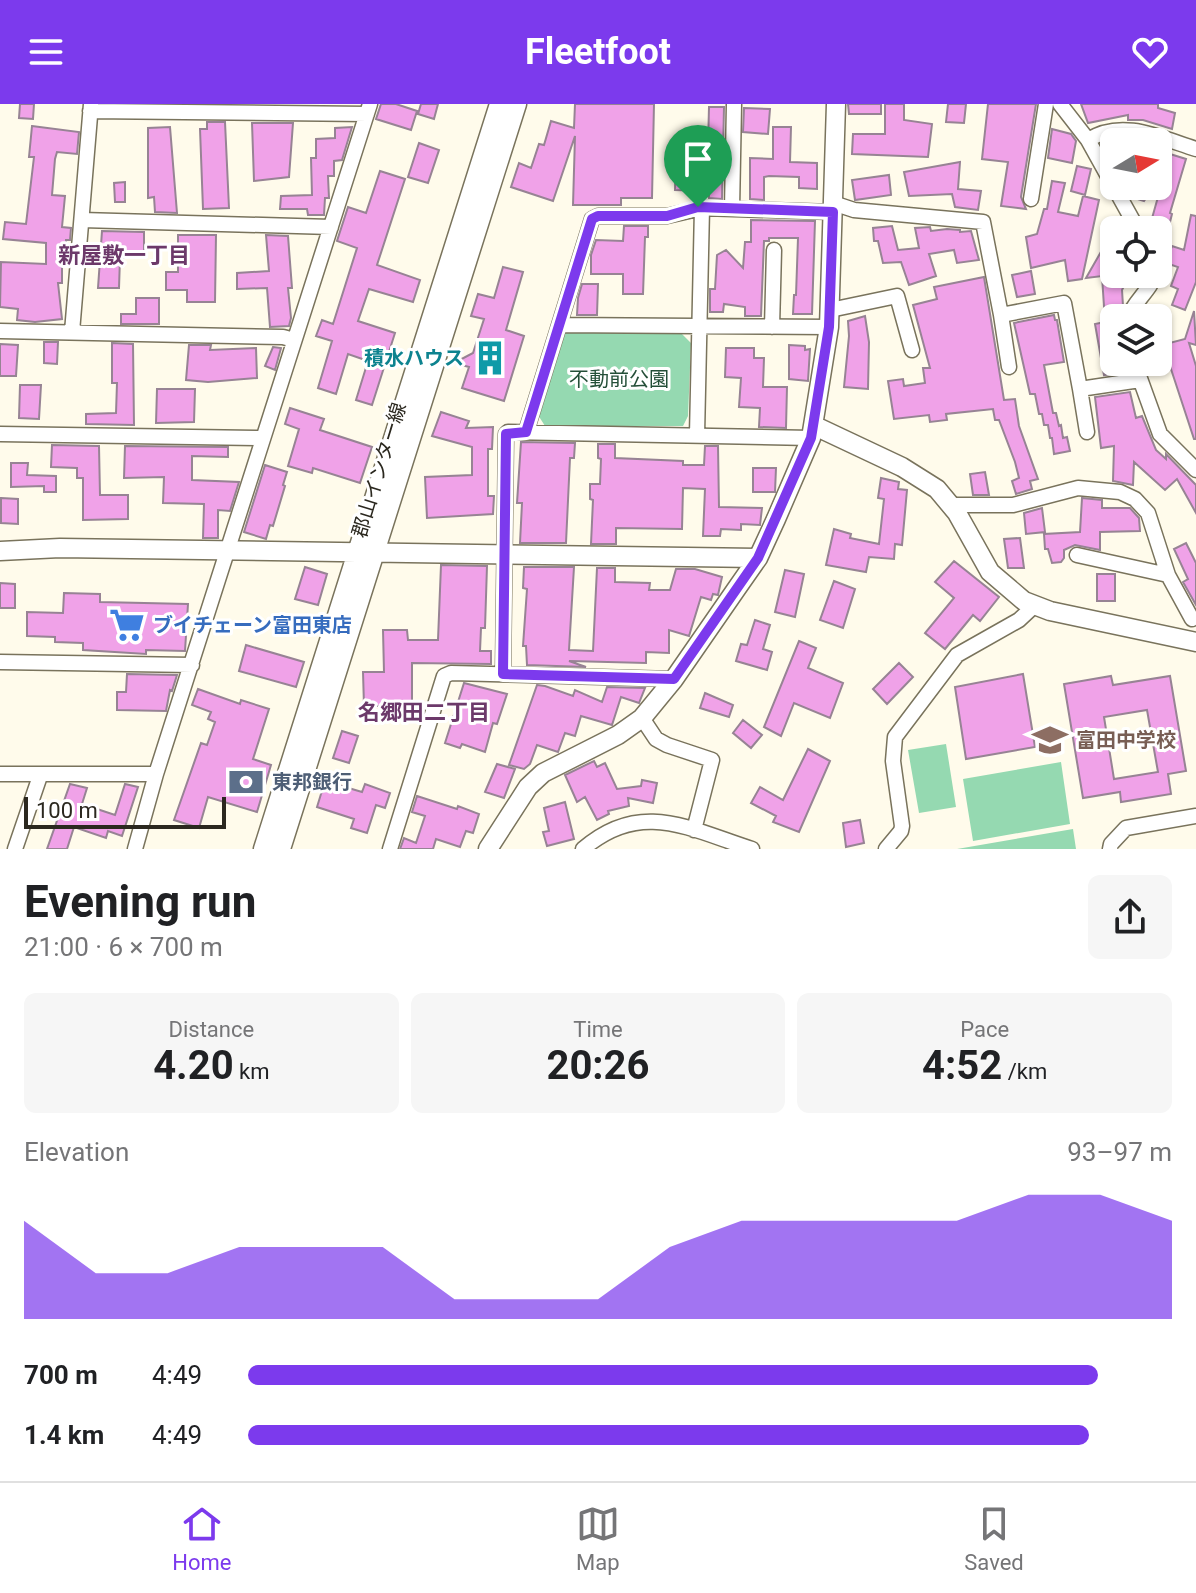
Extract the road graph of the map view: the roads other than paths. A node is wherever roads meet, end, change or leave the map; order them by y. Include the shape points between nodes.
1 (499, 104) edge
2 (517, 104) edge
3 (734, 104) edge
4 (836, 104) edge
5 (1046, 104) edge
6 (1060, 104) edge
7 (90, 107) edge
8 (368, 109) edge
9 (1088, 140) junction
10 (1196, 149) edge
11 (1031, 199) dead end
12 (702, 208) junction
13 (833, 208) junction
14 (732, 209) junction
15 (1130, 216) edge
16 (82, 220) junction
17 (331, 227) junction
18 (774, 250) dead end
19 (1148, 288) edge
20 (1134, 304) edge
21 (1001, 315) junction
22 (830, 318) junction
23 (560, 325) junction
24 (699, 326) junction
25 (772, 327) junction
26 (0, 331) edge
27 (72, 332) junction
28 (294, 340) junction
29 (912, 350) dead end
30 (1009, 367) dead end
31 (1139, 376) edge
32 (1140, 380) junction
33 (1080, 389) junction
34 (526, 432) junction
35 (813, 432) junction
36 (1087, 432) dead end
37 (0, 434) edge
38 (697, 435) junction
39 (262, 438) junction
40 (1196, 470) edge
41 (951, 505) junction
42 (0, 551) edge
43 (228, 552) junction
44 (357, 553) junction
45 (377, 553) junction
46 (504, 553) junction
47 (1077, 555) dead end
48 (758, 558) junction
49 (1168, 575) junction
50 (1034, 606) junction
51 (1195, 622) edge
52 (1196, 642) edge
53 (0, 662) edge
54 (192, 665) junction
55 (503, 674) junction
56 (674, 679) junction
57 (642, 718) junction
58 (0, 774) edge
59 (156, 774) junction
60 (40, 776) junction
61 (1196, 816) edge
62 (694, 830) junction
63 (15, 849) edge
64 (135, 849) edge
65 (263, 849) edge
66 (281, 849) edge
67 (390, 849) edge
68 (488, 849) edge
69 (583, 849) edge
70 (752, 849) edge
71 (886, 849) edge
72 (1110, 849) edge

1 - 44 street
2 - 45 street, 郡山インター線
3 - 14 street
4 - 13 street
5 - 11 street
6 - 9 street
7 - 8 street
7 - 16 street
8 - 17 street
9 - 10 street via 1099,133 1134,129
9 - 15 street
12 - 14 street
12 - 23 street via 667,216 592,219
12 - 24 street
13 - 14 street
13 - 21 street via 983,222
13 - 22 street
16 - 17 street
16 - 27 street
17 - 28 street
18 - 25 street
19 - 20 street
21 - 30 street
21 - 33 street via 1064,303
22 - 25 street
22 - 29 street via 897,296
22 - 35 street
23 - 24 street
23 - 34 street
24 - 25 street
24 - 38 street
26 - 27 street
27 - 28 street
28 - 39 street
31 - 32 street
32 - 33 street
32 - 40 street via 1160,434
33 - 36 street
34 - 38 street
34 - 46 street via 506,434
35 - 38 street
35 - 41 street via 902,467 937,489
35 - 48 street
37 - 39 street
39 - 43 street
41 - 49 street via 1013,505 1078,488 1120,492 1148,513
41 - 50 street via 990,572
42 - 43 street
43 - 44 street
43 - 54 street
44 - 45 street
44 - 65 street
45 - 46 street
45 - 66 street, 郡山インター線
46 - 48 street
46 - 55 street
47 - 49 street
48 - 56 street
49 - 51 street
50 - 52 street
50 - 71 street via 957,655 895,737 902,826
53 - 54 street
54 - 59 street
55 - 56 street
55 - 67 street via 444,676
56 - 57 street
57 - 62 street via 656,739 712,760
57 - 68 street via 543,773
58 - 60 street
59 - 60 street
59 - 64 street
60 - 63 street
61 - 72 street via 1126,828
62 - 69 street via 668,822 626,823
62 - 70 street

